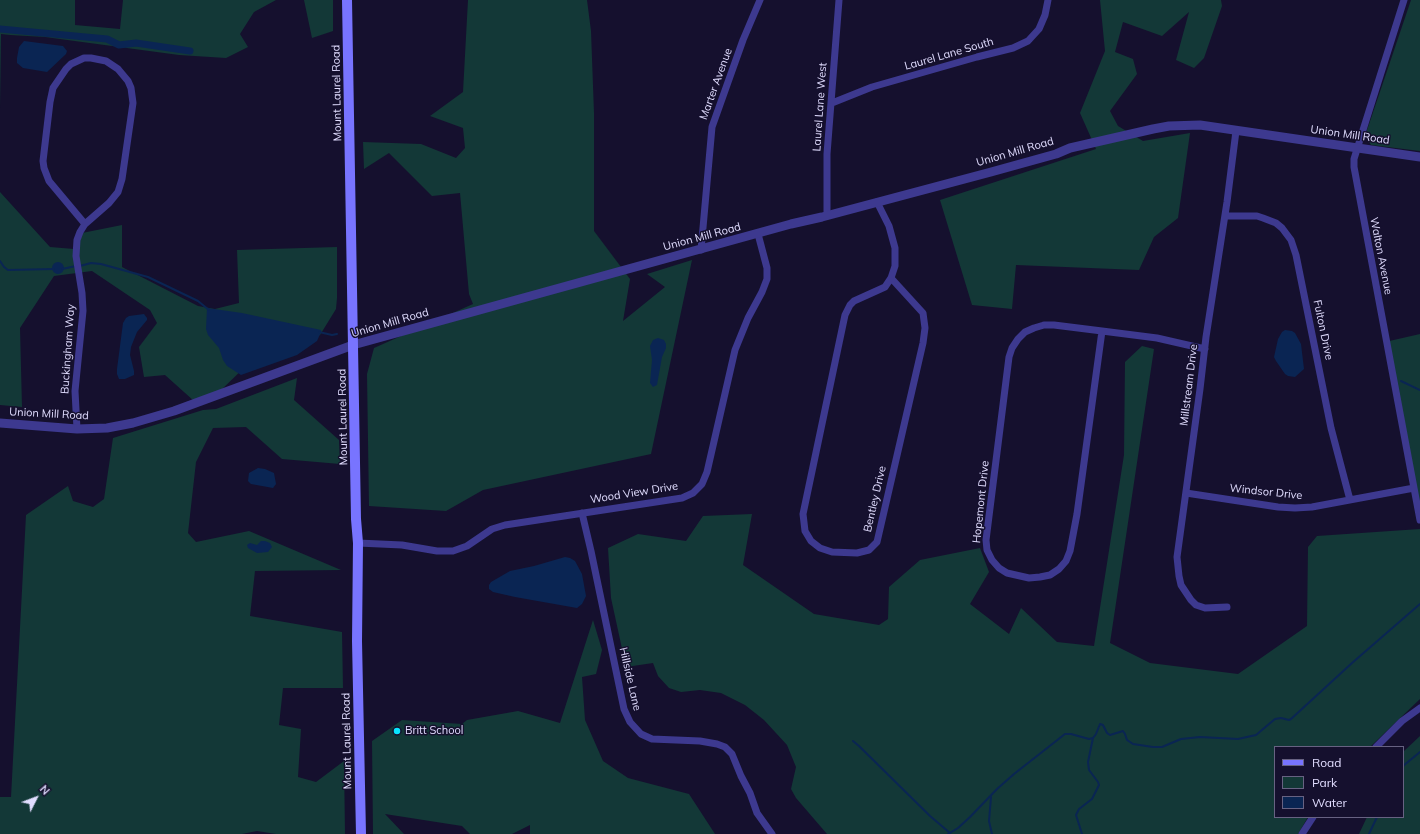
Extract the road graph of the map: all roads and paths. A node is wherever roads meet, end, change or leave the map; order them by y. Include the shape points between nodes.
1 (347, 0) edge
2 (760, 0) edge
3 (840, 0) edge
4 (1048, 0) edge
5 (1404, 0) edge
6 (832, 103) junction
7 (1236, 131) junction
8 (1358, 148) junction
9 (1420, 157) edge
10 (877, 202) junction
11 (827, 216) junction
12 (1225, 216) junction
13 (85, 224) junction
14 (758, 234) junction
15 (701, 250) junction
16 (891, 278) junction
17 (1102, 332) junction
18 (353, 345) junction
19 (1205, 349) junction
20 (0, 423) edge
21 (76, 429) junction
22 (1414, 488) junction
23 (1186, 493) junction
24 (1350, 500) junction
25 (582, 513) junction
26 (1420, 520) edge
27 (358, 543) junction
28 (1227, 607) dead end
29 (1420, 708) edge
30 (1377, 746) edge
31 (1312, 818) edge
32 (361, 834) edge
33 (772, 834) edge
34 (1302, 834) edge

1 - 18 main road, Mount Laurel Road
2 - 15 street, Marter Avenue via 712,128
3 - 6 street, Laurel Lane West
4 - 6 street, Laurel Lane South via 1039,29 1028,41 1013,48 872,87
5 - 8 street, Walton Avenue
6 - 11 street, Laurel Lane West via 827,167
7 - 8 street, Union Mill Road
7 - 10 street, Union Mill Road via 1185,125 1148,130 1070,148 1056,154
7 - 12 street, Millstream Drive
8 - 9 street, Union Mill Road
8 - 22 street, Walton Avenue via 1354,167 1356,184
10 - 11 street, Union Mill Road
10 - 16 street via 896,248
11 - 14 street, Union Mill Road
12 - 19 street, Millstream Drive
12 - 24 street, Fulton Drive via 1257,216 1270,220 1282,228 1291,240 1331,428
13 - 13 street, Buckingham Way via 49,181 43,161 53,88 71,64 84,58 91,58 106,61 118,69 128,81 133,103 118,192
13 - 21 street, Buckingham Way via 76,248 83,312 75,391
14 - 15 street, Union Mill Road
14 - 25 street, Wood View Drive via 767,268 767,280 735,350 710,460 702,484 693,493 682,498
15 - 18 street, Union Mill Road
16 - 16 street, Bentley Drive via 923,313 925,328 877,542 869,550 857,553 825,550 814,545 807,536 803,514 845,315 854,301 885,287
17 - 17 street, Hopemont Drive via 1044,325 1025,332 1012,348 1007,368 986,540 992,560 998,568 1007,573 1029,578 1050,575 1066,561 1070,552
17 - 19 street, Hopemont Drive via 1175,341
18 - 21 street, Union Mill Road via 153,418 107,428
18 - 27 main road, Mount Laurel Road
19 - 23 street, Millstream Drive
20 - 21 street, Union Mill Road
22 - 24 street, Windsor Drive
22 - 26 street, Walton Avenue
23 - 24 street, Windsor Drive via 1295,508
23 - 28 street, Millstream Drive via 1177,557 1181,585 1196,605 1205,608
25 - 27 street, Wood View Drive via 499,526 467,546 453,551
25 - 33 street, Hillside Lane via 624,710 630,722 641,734 652,738 708,742 725,747 732,754 756,813
27 - 32 main road, Mount Laurel Road
29 - 30 street via 1402,721
31 - 34 street

